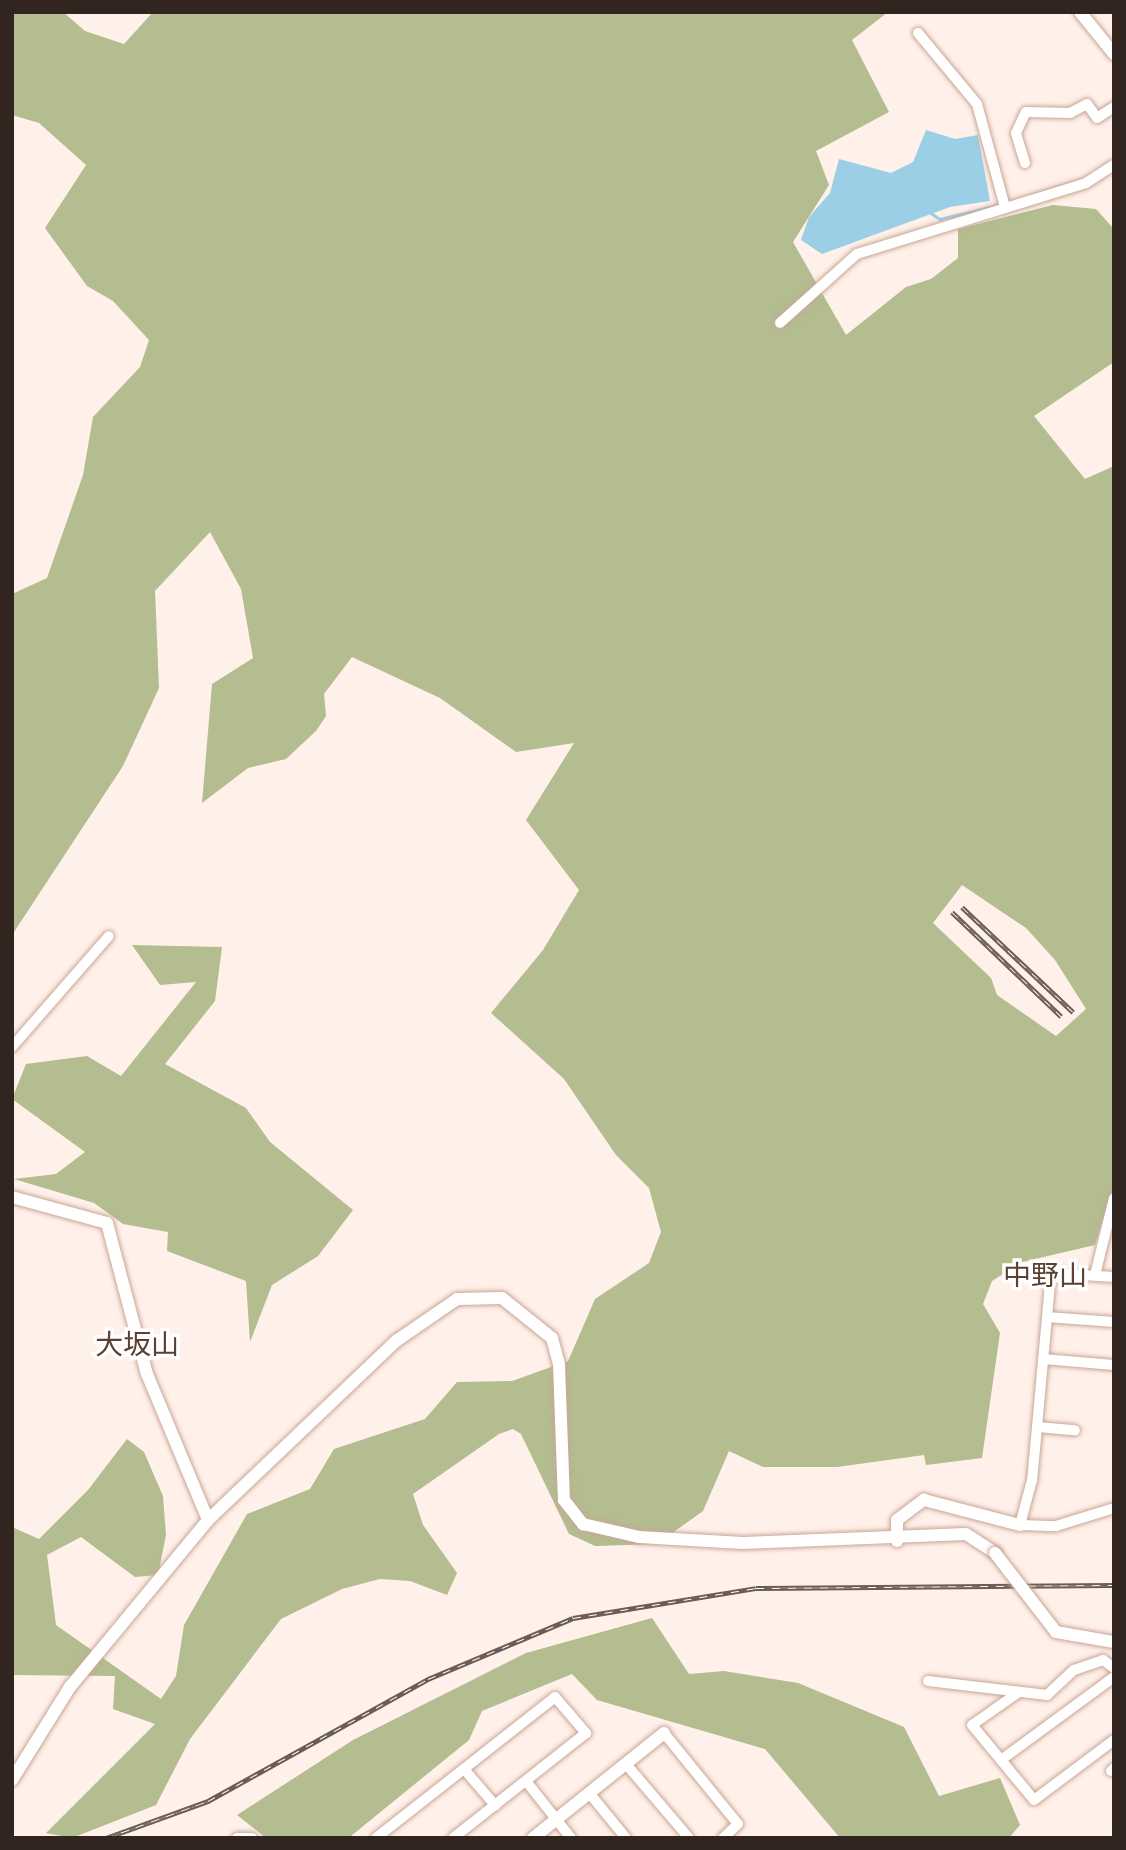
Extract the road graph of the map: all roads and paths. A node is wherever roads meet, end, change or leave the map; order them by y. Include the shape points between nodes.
1 (1080, 12) edge
2 (918, 33) dead end
3 (1114, 54) edge
4 (1114, 107) edge
5 (1025, 163) dead end
6 (1114, 165) edge
7 (1005, 207) junction
8 (780, 323) dead end
9 (109, 936) dead end
10 (12, 1046) edge
11 (12, 1196) edge
12 (1114, 1199) edge
13 (1095, 1276) junction
14 (1114, 1277) edge
15 (1047, 1317) junction
16 (1114, 1322) edge
17 (1043, 1359) junction
18 (1114, 1365) edge
19 (1037, 1427) junction
20 (1075, 1430) dead end
21 (1114, 1508) edge
22 (208, 1520) junction
23 (1020, 1525) junction
24 (897, 1541) junction
25 (1114, 1642) edge
26 (1114, 1668) edge
27 (1114, 1677) edge
28 (928, 1681) dead end
29 (1019, 1692) junction
30 (664, 1733) joint
31 (1114, 1740) edge
32 (1001, 1760) junction
33 (626, 1764) junction
34 (464, 1769) junction
35 (12, 1780) edge
36 (526, 1782) junction
37 (590, 1794) junction
38 (495, 1805) junction
39 (556, 1819) junction
40 (237, 1838) edge
41 (252, 1838) edge
42 (376, 1838) edge
43 (453, 1838) edge
44 (533, 1838) edge
45 (571, 1838) edge
46 (626, 1838) edge
47 (689, 1838) edge
48 (723, 1838) edge

1 - 3 street
2 - 7 street via 978,104
4 - 5 street via 1097,118 1087,104 1070,113 1026,112 1016,133
6 - 7 street via 1086,183
7 - 8 street via 857,254
9 - 10 street
11 - 22 street via 86,1215 111,1230 147,1374
12 - 13 street
13 - 14 street
13 - 15 street via 1051,1273
15 - 16 street
15 - 17 street
17 - 18 street
17 - 19 street
19 - 20 street
19 - 23 street
21 - 23 street via 1056,1526
22 - 24 street via 396,1340 437,1309 478,1295 519,1307 552,1338 559,1365 565,1500 583,1524 686,1541
22 - 35 street via 69,1687
23 - 24 street via 924,1500 898,1520
24 - 25 street, bridge via 966,1534 995,1553 1056,1632
26 - 29 street via 1103,1660 1074,1670 1047,1695
27 - 32 street
28 - 29 street
29 - 32 street via 972,1725
30 - 33 street
30 - 48 street via 738,1824
31 - 32 street via 1034,1800
33 - 37 street
33 - 47 street
34 - 36 street via 555,1697 586,1733
34 - 38 street
34 - 42 street
36 - 38 street
36 - 39 street
37 - 39 street
37 - 46 street
38 - 43 street
39 - 44 street
39 - 45 street
40 - 41 street

